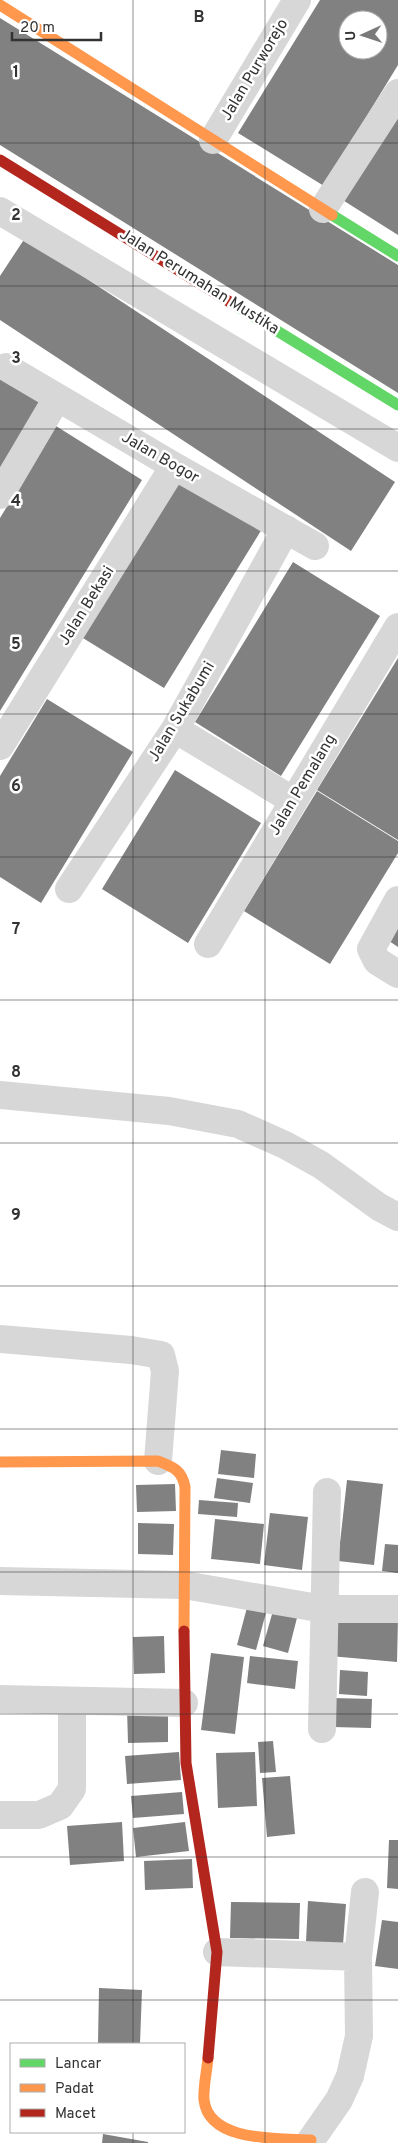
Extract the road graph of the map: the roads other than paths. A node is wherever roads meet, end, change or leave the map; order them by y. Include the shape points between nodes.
1 (298, 0) edge
2 (0, 5) edge
3 (398, 93) edge
4 (213, 140) junction
5 (0, 160) edge
6 (323, 209) junction
7 (4, 222) edge
8 (398, 256) edge
9 (6, 366) dead end
10 (57, 398) junction
11 (398, 405) edge
12 (398, 448) edge
13 (174, 466) junction
14 (0, 494) edge
15 (286, 529) junction
16 (315, 546) dead end
17 (398, 627) edge
18 (175, 729) junction
19 (0, 746) edge
20 (294, 801) junction
21 (69, 889) dead end
22 (398, 900) edge
23 (208, 944) dead end
24 (388, 968) edge
25 (0, 1094) edge
26 (398, 1217) edge
27 (0, 1339) edge
28 (158, 1461) junction
29 (0, 1462) edge
30 (327, 1492) dead end
31 (0, 1581) edge
32 (184, 1585) junction
33 (324, 1609) junction
34 (398, 1609) edge
35 (0, 1699) edge
36 (72, 1701) junction
37 (184, 1703) junction
38 (322, 1729) dead end
39 (0, 1815) edge
40 (365, 1892) dead end
41 (217, 1952) junction
42 (358, 1958) junction
43 (310, 2142) edge

1 - 4 street, Jalan Purworejo
2 - 4 street
3 - 6 street
4 - 6 street
5 - 11 street, Jalan Perumahan Mustika
6 - 8 street
7 - 12 street
9 - 10 street, Jalan Bogor
10 - 13 street, Jalan Bogor
10 - 14 street
13 - 15 street, Jalan Bogor
13 - 19 street, Jalan Bekasi
15 - 16 street, Jalan Bogor
15 - 18 street, Jalan Sukabumi
17 - 20 street, Jalan Pemalang
18 - 20 street
18 - 21 street, Jalan Sukabumi
20 - 23 street, Jalan Pemalang
22 - 24 street via 371,949
25 - 26 street via 169,1111 238,1124 321,1165 378,1207
27 - 28 street via 161,1355 165,1371
28 - 29 street
28 - 32 street via 178,1469 183,1475
30 - 33 street
31 - 32 street
32 - 33 street
32 - 37 street
33 - 34 street
33 - 38 street
35 - 36 street
36 - 37 street
36 - 39 street via 72,1789 60,1806 40,1816
37 - 41 street via 186,1763
40 - 42 street
41 - 42 street
41 - 43 street via 204,2101 210,2115 223,2129 241,2134
42 - 43 street via 359,2036 350,2076 339,2100

